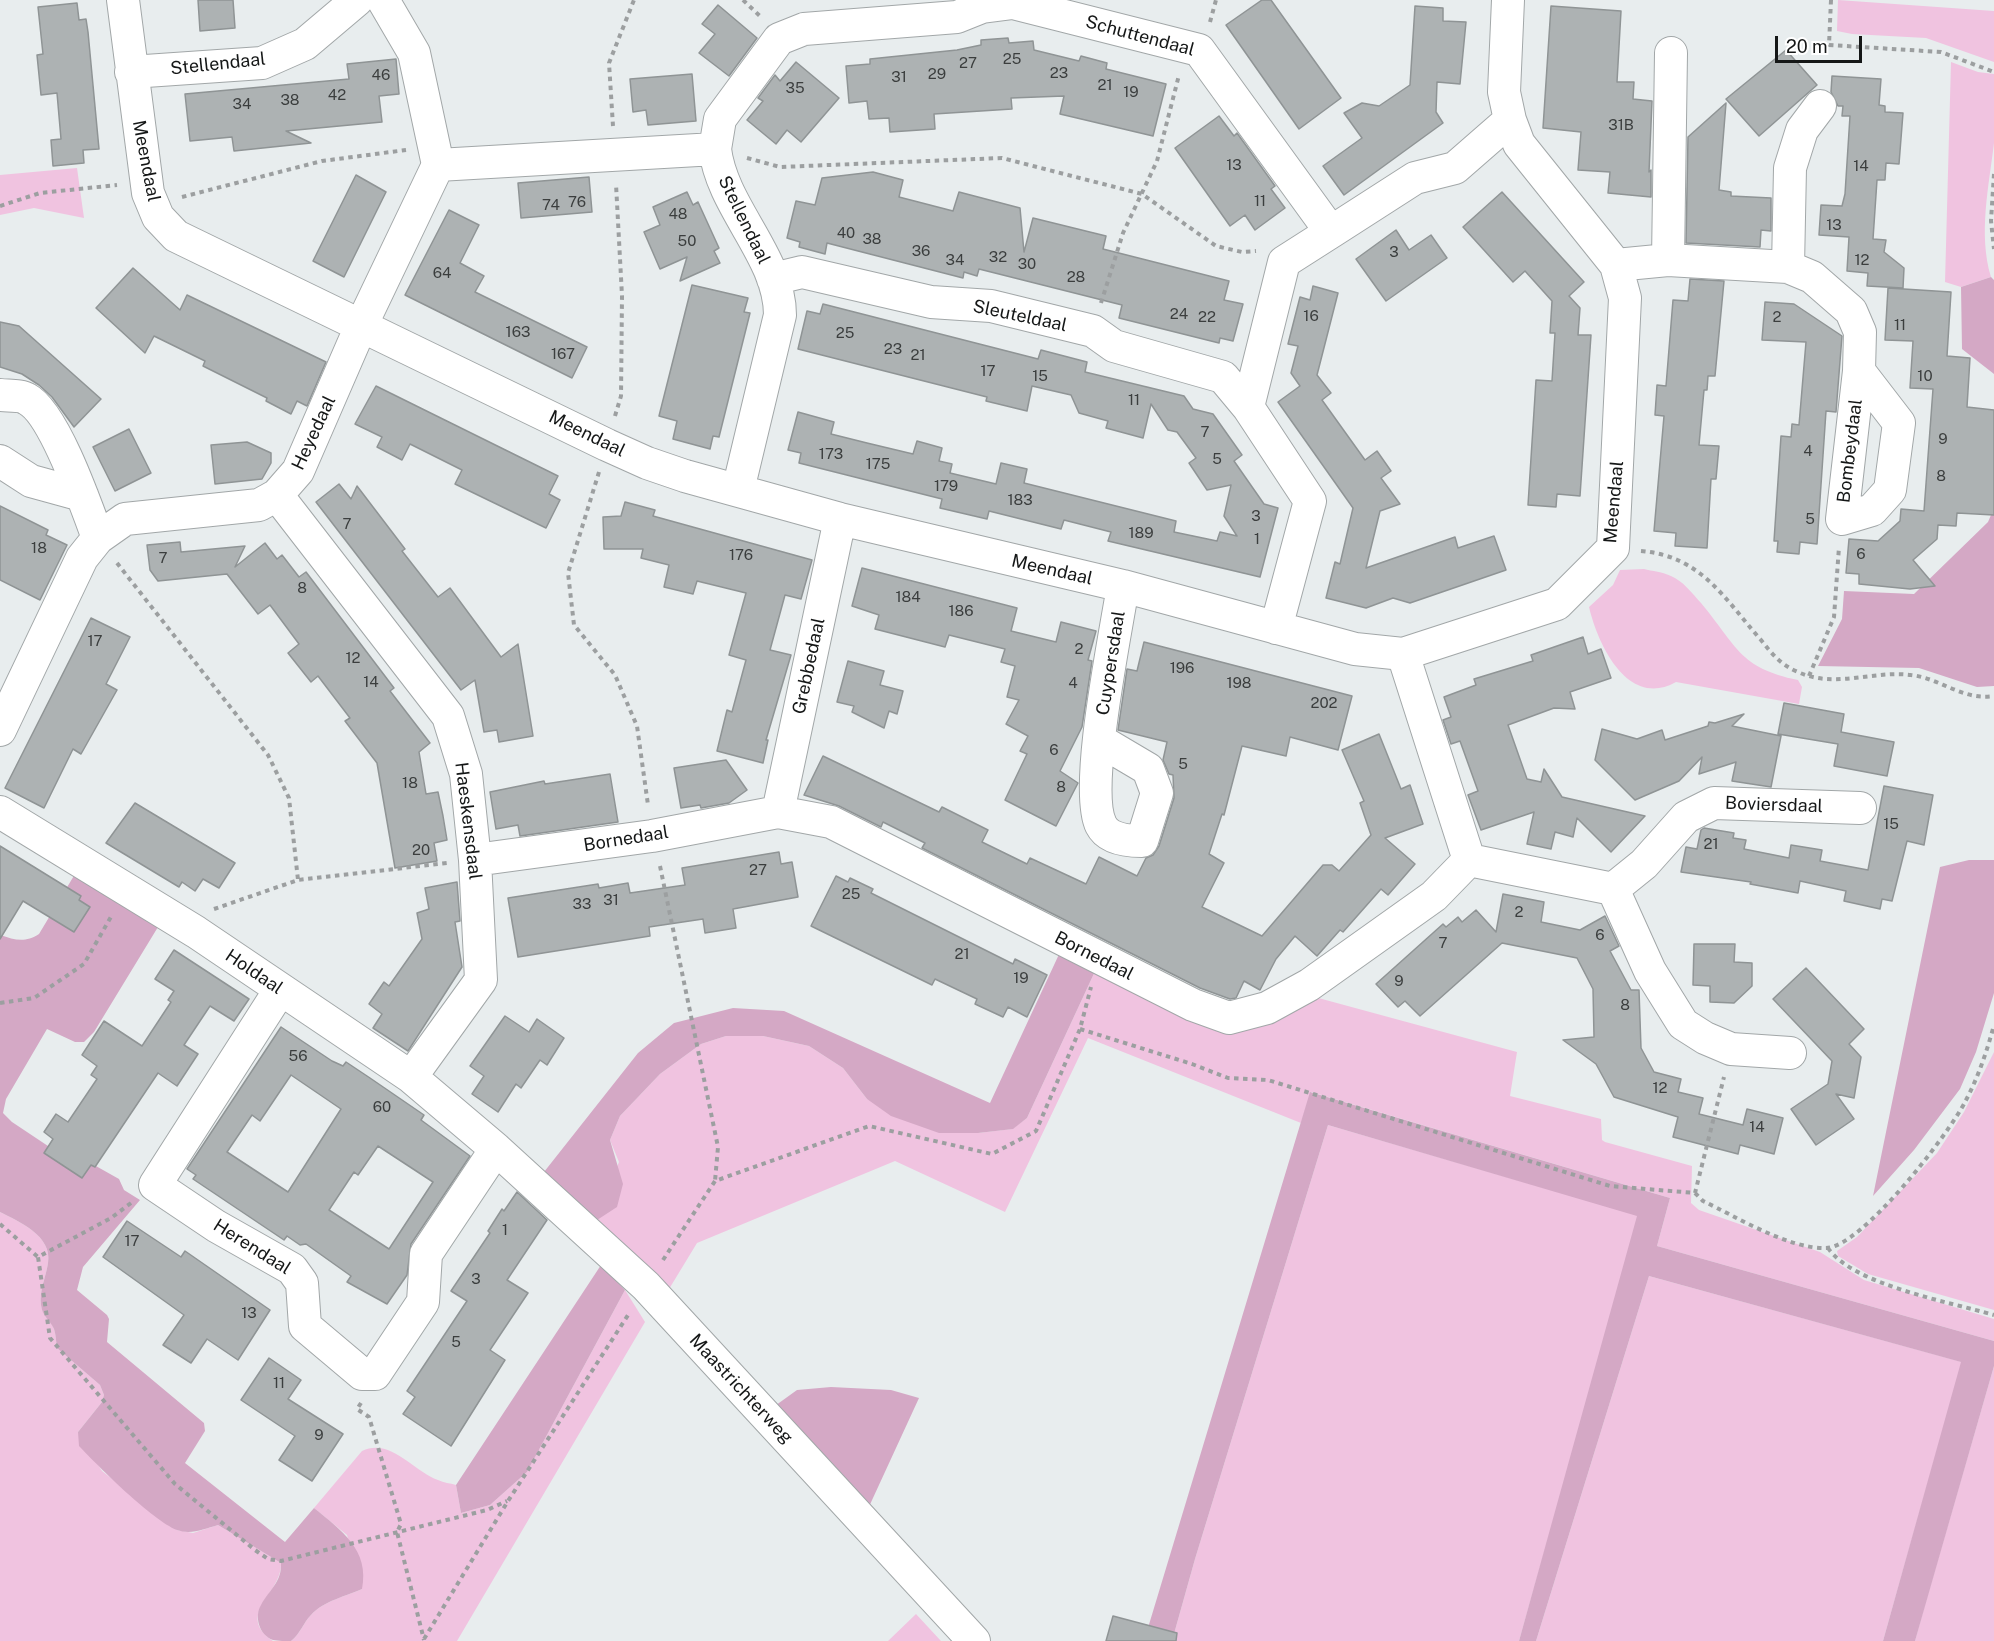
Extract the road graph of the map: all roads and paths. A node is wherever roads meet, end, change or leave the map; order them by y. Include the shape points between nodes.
1 (123, 0) edge
2 (357, 0) edge
3 (383, 0) edge
4 (634, 0) edge
5 (1508, 0) edge
6 (1831, 0) edge
7 (1188, 46) junction
8 (1671, 53) dead end
9 (131, 72) junction
10 (1994, 72) edge
11 (1820, 106) dead end
12 (1510, 120) junction
13 (716, 149) junction
14 (436, 156) junction
15 (615, 156) junction
16 (1994, 174) edge
17 (149, 193) junction
18 (1142, 194) junction
19 (0, 206) edge
20 (1332, 232) junction
21 (1994, 249) edge
22 (1298, 252) junction
23 (1668, 260) junction
24 (1616, 265) junction
25 (1788, 267) junction
26 (773, 279) junction
27 (362, 326) junction
28 (1093, 331) junction
29 (1859, 371) junction
30 (0, 395) edge
31 (1248, 407) junction
32 (607, 445) junction
33 (0, 461) edge
34 (738, 490) junction
35 (82, 495) junction
36 (277, 495) junction
37 (840, 519) junction
38 (1842, 519) junction
39 (98, 538) junction
40 (1613, 548) junction
41 (1123, 586) junction
42 (1276, 628) junction
43 (1403, 654) junction
44 (1809, 676) junction
45 (1994, 696) edge
46 (0, 730) edge
47 (1099, 740) dead end
48 (1860, 807) dead end
49 (0, 812) edge
50 (778, 812) junction
51 (652, 836) junction
52 (475, 860) junction
53 (1469, 860) junction
54 (298, 880) junction
55 (1613, 889) junction
56 (126, 891) junction
57 (196, 932) junction
58 (1099, 958) junction
59 (280, 990) junction
60 (0, 1003) edge
61 (1994, 1025) edge
62 (1080, 1029) junction
63 (1731, 1049) junction
64 (1790, 1053) dead end
65 (411, 1077) junction
66 (496, 1149) junction
67 (715, 1181) junction
68 (154, 1185) junction
69 (1695, 1193) junction
70 (0, 1224) edge
71 (1828, 1248) junction
72 (38, 1257) junction
73 (646, 1286) junction
74 (1994, 1315) edge
75 (362, 1374) junction
76 (508, 1501) junction
77 (397, 1532) junction
78 (424, 1640) edge
79 (974, 1641) edge

1 - 9 street, Meendaal
2 - 9 street, Stellendaal via 304,44 262,63
3 - 14 street via 414,53
4 - 15 path via 609,63
5 - 12 street, Meendaal via 1504,92
6 - 10 path via 1829,45 1941,52
7 - 13 street, Schuttendaal via 1013,3 982,7 957,17 804,29 779,39 720,118
7 - 18 path via 1157,161
7 - 20 street, Schuttendaal via 1206,56
8 - 23 street
9 - 17 street, Meendaal
11 - 25 street via 1802,130 1790,168
12 - 20 street via 1455,168 1416,178
12 - 24 street, Meendaal via 1519,144
13 - 15 street
13 - 18 path via 780,166 1002,158
13 - 26 street, Stellendaal via 722,178
14 - 15 street
14 - 17 path via 322,161
14 - 27 street
15 - 32 path via 622,296 621,396
16 - 21 path
17 - 19 path via 40,194
17 - 27 street, Meendaal via 166,228 176,236
18 - 22 path via 1215,246 1242,252 1274,247
18 - 28 path via 1123,233
20 - 22 street
22 - 31 street via 1284,262
23 - 24 street, Bombeydaal
23 - 25 street, Bombeydaal
24 - 40 street, Meendaal via 1626,298
25 - 29 street, Bombeydaal via 1812,277 1851,311 1860,332
26 - 28 street, Sleuteldaal via 802,272 931,302 991,306
26 - 34 street, Stellendaal via 780,315
27 - 32 street, Meendaal
27 - 36 street, Heyedaal via 298,471
28 - 31 street, Sleuteldaal via 1114,346 1223,377
29 - 38 street, Bombeydaal
29 - 38 street, Bombeydaal via 1899,423 1890,490 1872,510
30 - 35 street via 28,399 49,423
31 - 42 street, Sleuteldaal via 1311,501
32 - 34 street, Meendaal via 647,463
32 - 51 path via 568,573 574,625 615,675 637,726
33 - 35 street via 31,481
34 - 37 street, Meendaal
35 - 39 street
36 - 39 street, Heyedaal via 259,505 125,519
36 - 52 street, Haeskensdaal via 448,716 466,774
37 - 41 street, Meendaal
37 - 50 street, Grebbedaal
38 - 44 path via 1834,617
39 - 46 street, Heyedaal via 82,558
39 - 54 path via 268,755 289,798
40 - 43 street, Meendaal via 1557,604
40 - 44 path via 1665,553 1702,572 1781,663
41 - 42 street, Meendaal
41 - 47 street, Cuypersdaal
42 - 43 street, Meendaal via 1355,649
43 - 53 street
44 - 45 path via 1845,680 1915,675 1969,695
48 - 55 street, Boviersdaal via 1714,803 1686,817 1644,864
49 - 56 street, Holdaal
50 - 51 street, Bornedaal
50 - 58 street, Bornedaal via 831,822
51 - 52 street, Bornedaal
51 - 67 path via 718,1147
52 - 54 path
52 - 65 street, Haeskensdaal via 481,981
53 - 55 street
53 - 58 street, Bornedaal via 1434,896 1309,985 1267,1008 1229,1018 1193,1005
54 - 57 path via 211,910
55 - 63 street via 1650,971 1683,1024
56 - 57 street, Holdaal
56 - 60 path via 84,964 34,998
57 - 59 street, Holdaal
58 - 62 path
59 - 65 street, Holdaal
59 - 68 street
61 - 71 path via 1965,1102 1932,1153 1856,1233
62 - 67 path via 1036,1131 992,1154 869,1126
62 - 69 path via 1228,1078 1268,1080 1610,1186
63 - 64 street
63 - 69 path
65 - 66 street, Holdaal
66 - 73 street, Maastrichterweg
66 - 75 street via 426,1254 423,1302 375,1374
67 - 73 path
68 - 72 path via 111,1218
68 - 75 street, Herendaal via 292,1269 302,1283 304,1326
69 - 71 path via 1703,1201 1779,1237
70 - 72 path
71 - 74 path via 1835,1259 1862,1276
72 - 77 path via 50,1338 175,1484 255,1550 280,1561
73 - 76 path
73 - 79 street, Maastrichterweg
75 - 77 path via 366,1397 357,1409 369,1417 401,1524
76 - 77 path via 487,1510
76 - 78 path
77 - 78 path

